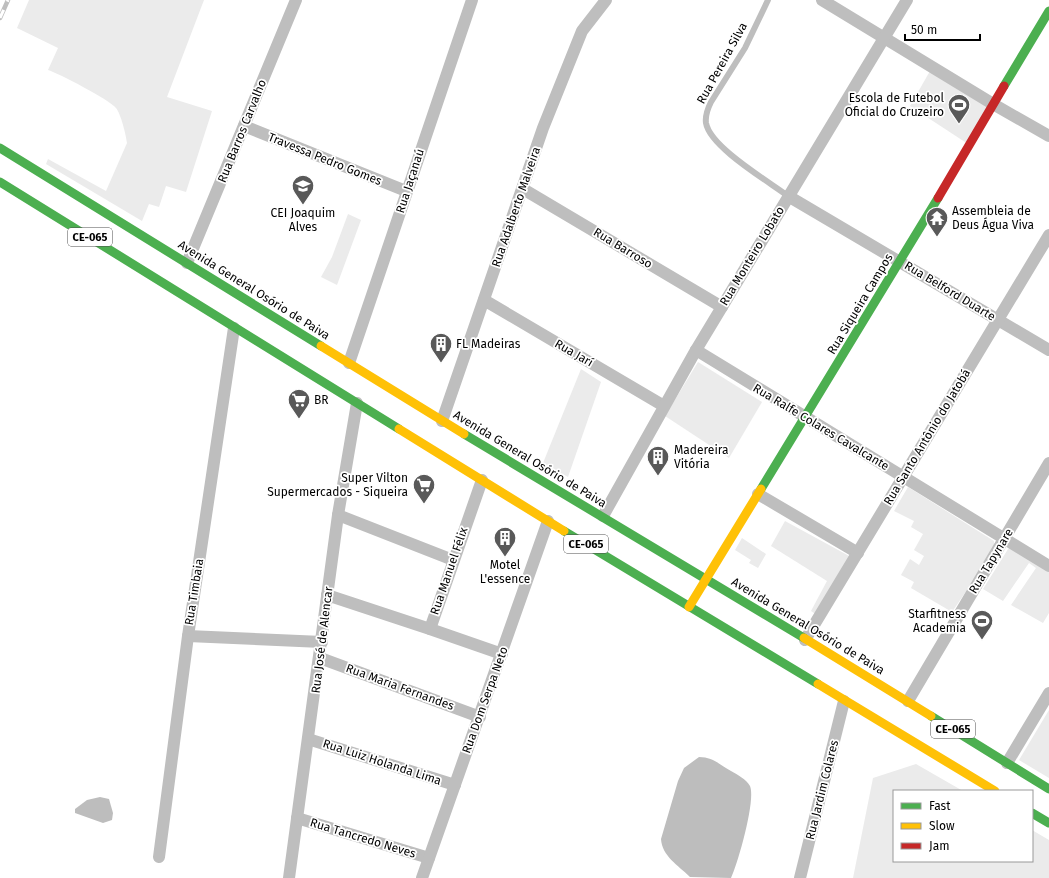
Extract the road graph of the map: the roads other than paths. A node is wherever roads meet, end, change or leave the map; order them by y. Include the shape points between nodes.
1 (296, 0) edge
2 (472, 0) edge
3 (606, 0) edge
4 (768, 0) edge
5 (822, 0) edge
6 (907, 0) edge
7 (1049, 11) edge
8 (884, 39) junction
9 (993, 104) junction
10 (244, 126) junction
11 (1049, 136) edge
12 (0, 148) edge
13 (0, 182) edge
14 (523, 189) junction
15 (406, 191) junction
16 (788, 196) junction
17 (1049, 234) edge
18 (900, 262) junction
19 (191, 266) junction
20 (180, 293) junction
21 (484, 300) junction
22 (722, 307) junction
23 (258, 308) junction
24 (238, 319) junction
25 (997, 319) junction
26 (696, 350) junction
27 (1049, 350) edge
28 (349, 363) junction
29 (357, 403) junction
30 (664, 406) junction
31 (805, 418) junction
32 (442, 421) junction
33 (1049, 463) edge
34 (905, 476) junction
35 (482, 480) junction
36 (758, 494) junction
37 (338, 515) junction
38 (603, 516) junction
39 (548, 521) junction
40 (1004, 539) junction
41 (858, 553) junction
42 (453, 560) junction
43 (1049, 566) edge
44 (706, 579) junction
45 (327, 596) junction
46 (689, 607) junction
47 (430, 629) junction
48 (188, 636) junction
49 (805, 640) junction
50 (322, 642) junction
51 (502, 654) junction
52 (320, 658) junction
53 (1049, 693) edge
54 (908, 701) junction
55 (844, 702) junction
56 (480, 717) junction
57 (308, 739) junction
58 (1006, 763) junction
59 (455, 785) junction
60 (1049, 789) edge
61 (993, 790) edge
62 (1033, 814) edge
63 (297, 818) junction
64 (1049, 823) edge
65 (159, 857) dead end
66 (429, 858) junction
67 (289, 878) edge
68 (422, 878) edge
69 (800, 878) edge

1 - 10 street, Rua Barros Carvalho
2 - 15 street, Rua Jaçanaú
3 - 14 street, Rua Adalberto Malveira via 590,18 577,42 543,128
4 - 16 lane, Rua Pereira Silva via 745,48 711,102 707,110 706,123 717,143
5 - 8 street
6 - 8 street, Rua Monteiro Lobato
7 - 9 main road, Rua Siqueira Campos
8 - 9 street
8 - 16 street, Rua Monteiro Lobato
9 - 11 street
9 - 18 main road, Rua Siqueira Campos
10 - 15 street, Travessa Pedro Gomes
10 - 19 street, Rua Barros Carvalho
12 - 19 main road, Avenida General Osório de Paiva / CE-065
13 - 20 main road, CE-065
14 - 21 street, Rua Adalberto Malveira
14 - 22 street, Rua Barroso
15 - 28 street, Rua Jaçanaú
16 - 18 street, Rua Belford Duarte
16 - 22 street, Rua Monteiro Lobato
17 - 25 street, Rua Santo Antônio do Jatobá
18 - 25 street, Rua Belford Duarte
18 - 31 main road, Rua Siqueira Campos
19 - 20 main road via 198,274 194,285
19 - 23 main road, Avenida General Osório de Paiva / CE-065
20 - 24 main road, CE-065
21 - 30 street, Rua Jarí
21 - 32 street, Rua Adalberto Malveira
22 - 26 street, Rua Monteiro Lobato
23 - 24 main road
23 - 28 main road, Avenida General Osório de Paiva / CE-065
24 - 29 main road, CE-065
24 - 48 street, Rua Timbaia
25 - 27 street, Rua Belford Duarte
25 - 34 street, Rua Santo Antônio do Jatobá
26 - 30 street, Rua Monteiro Lobato
26 - 31 street, Rua Ralfe Colares Cavalcante
28 - 32 main road, Avenida General Osório de Paiva / CE-065
29 - 35 main road, CE-065
29 - 37 street, Rua José de Alencar
30 - 38 street, Rua Monteiro Lobato
31 - 34 street, Rua Ralfe Colares Cavalcante
31 - 36 main road, Rua Siqueira Campos
32 - 38 main road, Avenida General Osório de Paiva / CE-065
33 - 40 street, Rua Tapynare
34 - 40 street, Rua Ralfe Colares Cavalcante
34 - 41 street, Rua Santo Antônio do Jatobá
35 - 39 main road, CE-065
35 - 42 street, Rua Manuel Félix
36 - 41 street
36 - 44 main road, Rua Siqueira Campos
37 - 42 street
37 - 45 street, Rua José de Alencar
38 - 44 main road, Avenida General Osório de Paiva / CE-065
39 - 46 main road, CE-065
39 - 51 street, Rua Dom Serpa Neto
40 - 43 street, Rua Ralfe Colares Cavalcante
40 - 54 street, Rua Tapynare
41 - 49 street, Rua Santo Antônio do Jatobá
42 - 47 street, Rua Manuel Félix
44 - 46 main road, Rua Siqueira Campos
44 - 49 main road, Avenida General Osório de Paiva / CE-065
45 - 47 street, Rua Manuel Félix
45 - 50 street, Rua José de Alencar
46 - 55 main road, CE-065
47 - 51 street
48 - 50 street
48 - 65 street, Rua Timbaia
49 - 54 main road, Avenida General Osório de Paiva / CE-065
50 - 52 street, Rua José de Alencar
51 - 56 street, Rua Dom Serpa Neto
52 - 56 street, Rua Maria Fernandes
52 - 57 street, Rua José de Alencar
53 - 58 street
54 - 58 main road, Avenida General Osório de Paiva / CE-065
55 - 61 main road, CE-065
55 - 69 street, Rua Jardim Colares
56 - 59 street, Rua Dom Serpa Neto
57 - 59 street, Rua Luiz Holanda Lima
57 - 63 street, Rua José de Alencar
58 - 60 main road, Avenida General Osório de Paiva / CE-065
59 - 66 street, Rua Dom Serpa Neto
62 - 64 main road
63 - 66 street, Rua Tancredo Neves
63 - 67 street, Rua José de Alencar
66 - 68 street, Rua Dom Serpa Neto

